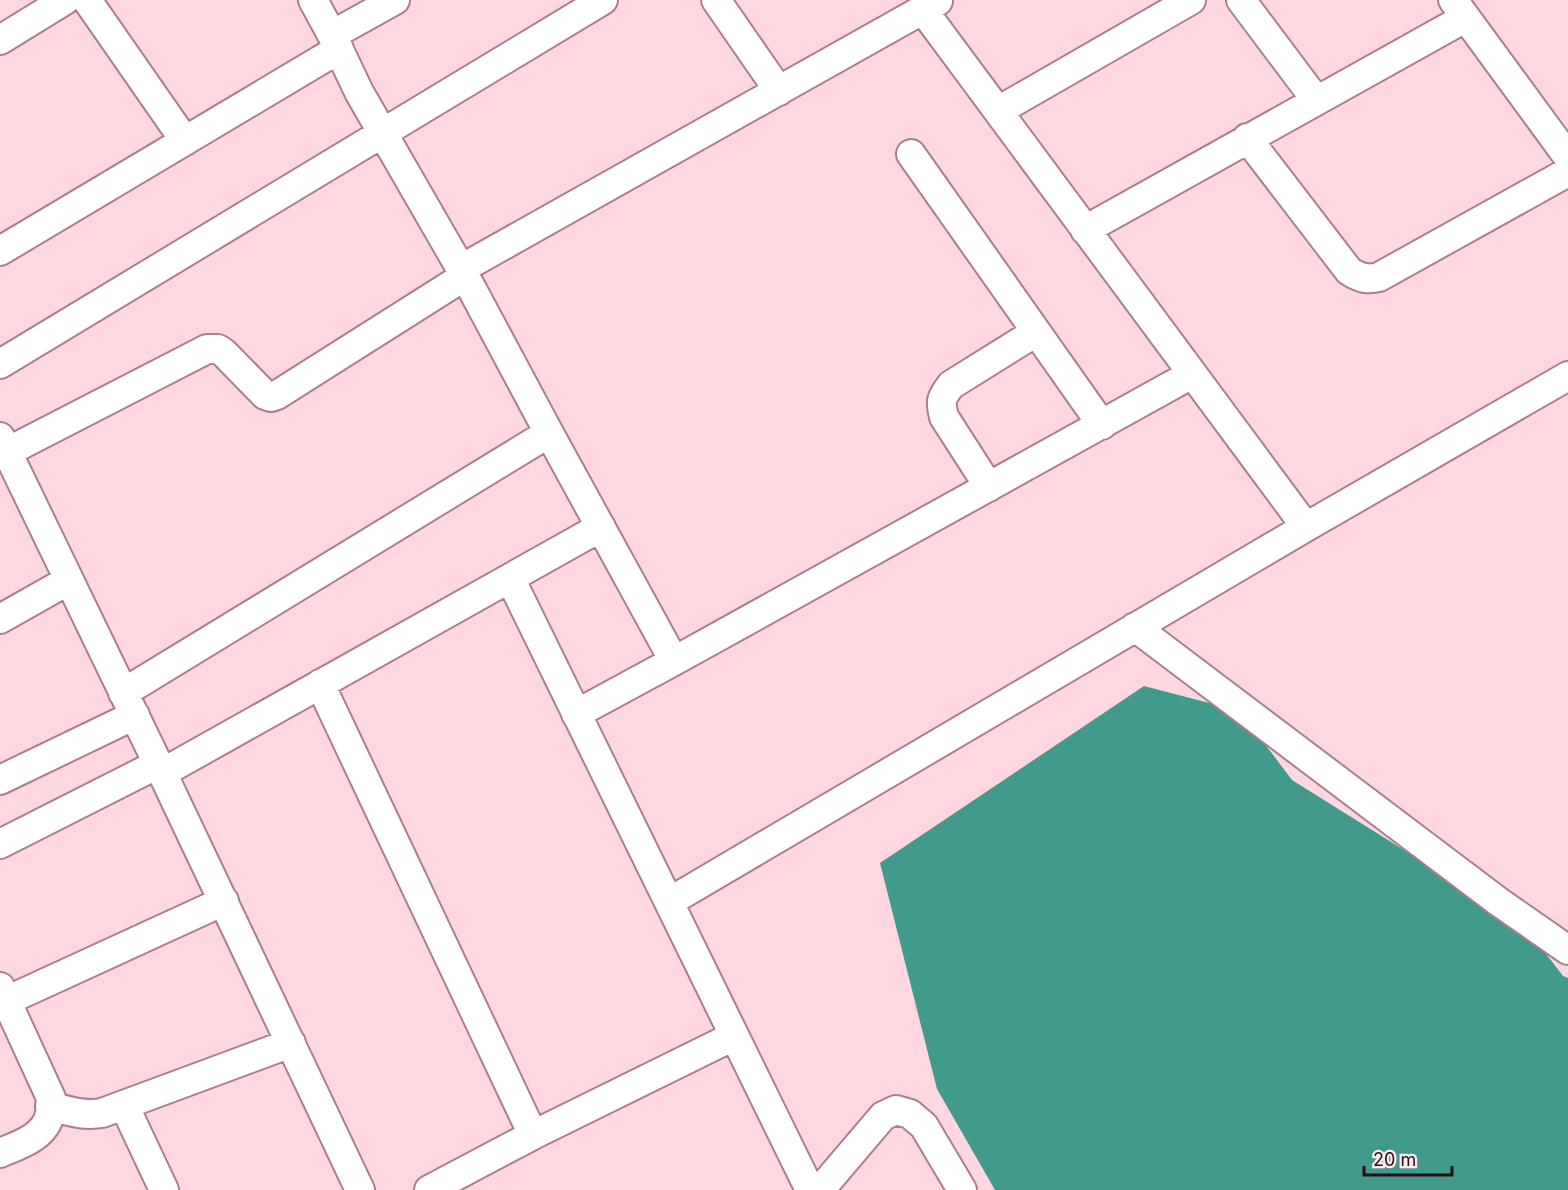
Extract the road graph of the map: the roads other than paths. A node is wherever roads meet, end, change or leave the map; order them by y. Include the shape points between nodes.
1 (65, 0) edge
2 (87, 0) edge
3 (313, 0) edge
4 (395, 0) edge
5 (716, 0) edge
6 (1191, 0) edge
7 (1241, 0) edge
8 (599, 1) edge
9 (931, 5) edge
10 (1459, 9) edge
11 (0, 40) edge
12 (335, 42) junction
13 (779, 90) junction
14 (1316, 100) junction
15 (998, 111) junction
16 (382, 132) junction
17 (1247, 138) junction
18 (185, 141) junction
19 (911, 154) dead end
20 (1568, 157) edge
21 (1568, 172) edge
22 (1085, 230) junction
23 (0, 251) edge
24 (463, 272) junction
25 (1036, 332) junction
26 (0, 364) edge
27 (1192, 374) junction
28 (1568, 376) edge
29 (1102, 424) junction
30 (549, 433) junction
31 (3, 447) edge
32 (989, 487) junction
33 (601, 527) junction
34 (1306, 527) junction
35 (510, 578) junction
36 (69, 580) junction
37 (0, 619) edge
38 (1135, 627) junction
39 (674, 661) junction
40 (320, 684) junction
41 (129, 704) junction
42 (576, 714) junction
43 (160, 768) junction
44 (0, 780) edge
45 (0, 844) edge
46 (224, 901) junction
47 (669, 902) junction
48 (1568, 950) edge
49 (3, 994) edge
50 (734, 1036) junction
51 (291, 1043) junction
52 (124, 1105) junction
53 (50, 1106) junction
54 (533, 1136) junction
55 (0, 1154) edge
56 (164, 1190) edge
57 (360, 1190) edge
58 (429, 1190) edge
59 (810, 1190) edge
60 (820, 1190) edge
61 (962, 1190) edge

1 - 11 street
2 - 18 street
3 - 12 street
4 - 12 street
5 - 13 street
6 - 15 street
7 - 14 street
8 - 16 street
9 - 13 street
9 - 15 street
10 - 14 street
10 - 20 street
12 - 16 street
12 - 18 street
13 - 24 street
14 - 17 street
15 - 22 street
16 - 24 street
16 - 26 street
17 - 21 street via 1349,272 1368,280 1380,277
17 - 22 street
18 - 23 street
19 - 25 street
22 - 27 street
24 - 30 street
24 - 31 street via 277,395 265,395 224,353 207,349
25 - 29 street
25 - 32 street via 951,385 943,396 944,417
27 - 29 street
27 - 34 street
28 - 34 street
29 - 32 street
30 - 33 street
30 - 41 street
31 - 36 street
32 - 39 street
33 - 35 street
33 - 39 street
34 - 38 street
35 - 40 street
35 - 42 street
36 - 37 street
36 - 41 street
38 - 47 street
38 - 48 street
39 - 42 street
40 - 43 street
40 - 54 street
41 - 43 street
41 - 44 street
42 - 47 street
43 - 45 street
43 - 46 street
46 - 49 street
46 - 51 street
47 - 50 street
49 - 53 street via 51,1098
50 - 54 street
50 - 59 street
51 - 52 street
51 - 57 street
52 - 53 street via 91,1115
52 - 56 street
53 - 55 street via 43,1129 29,1141
54 - 58 street
60 - 61 street via 883,1116 896,1110 910,1114 924,1126

